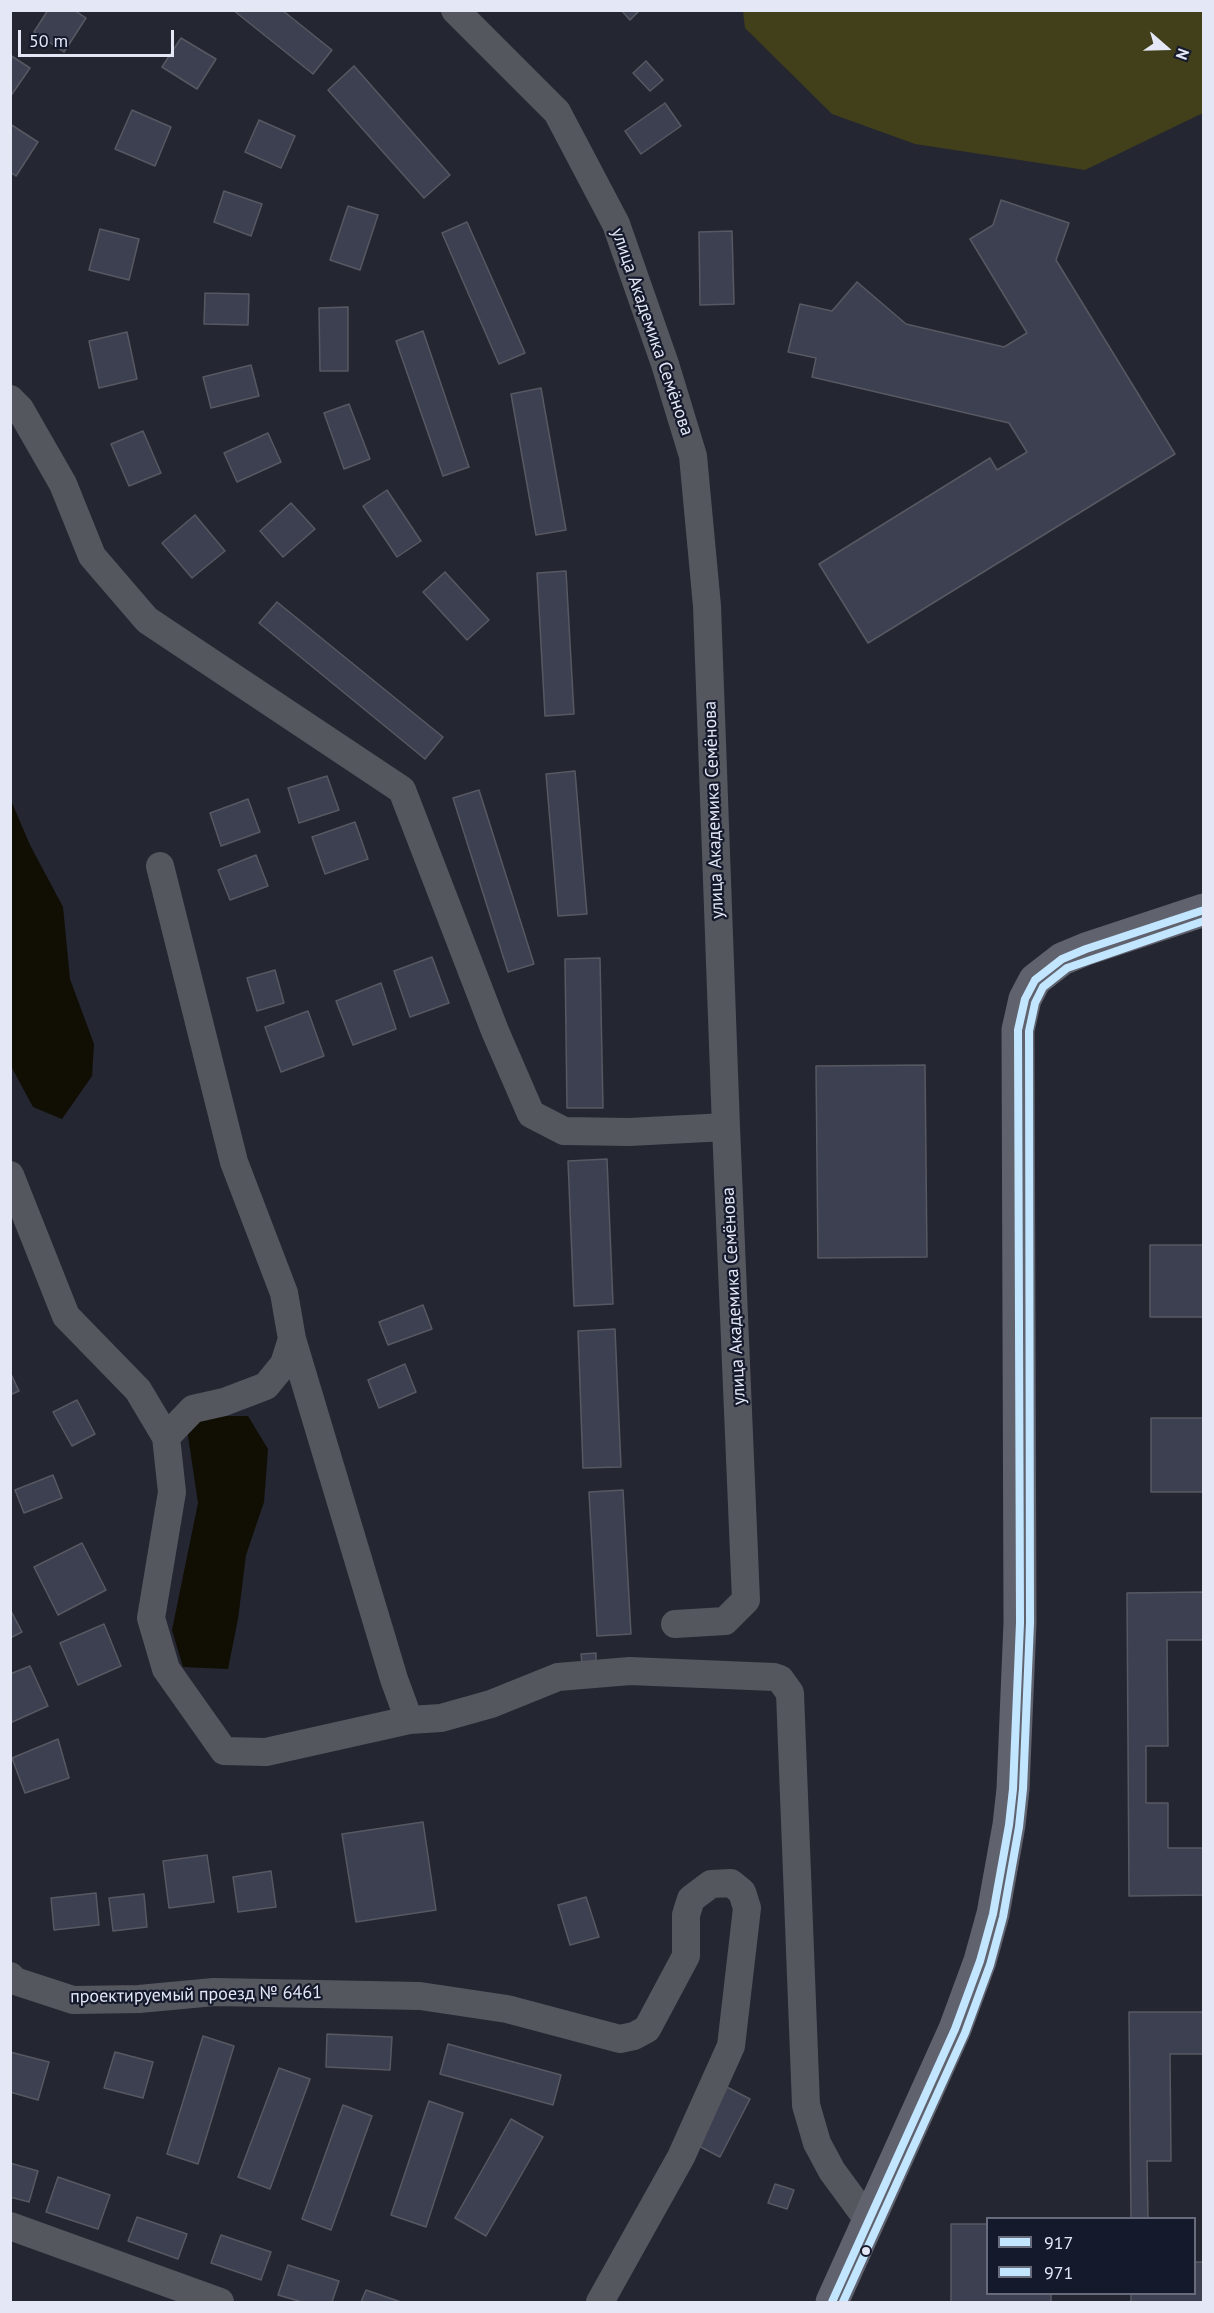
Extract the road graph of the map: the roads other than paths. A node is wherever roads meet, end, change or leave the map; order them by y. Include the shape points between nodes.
1 (455, 10) edge
2 (10, 399) edge
3 (160, 866) dead end
4 (1203, 910) edge
5 (726, 1128) junction
6 (10, 1175) edge
7 (292, 1339) junction
8 (166, 1437) junction
9 (675, 1624) dead end
10 (409, 1720) junction
11 (10, 1976) edge
12 (868, 2220) junction
13 (10, 2226) edge
14 (220, 2302) edge
15 (600, 2302) edge
16 (831, 2302) edge

1 - 5 street, улица Академика Семёнова via 556,112 616,224 693,456 707,606
2 - 5 street via 20,409 63,484 92,556 147,620 402,790 531,1114 564,1131
3 - 7 street via 234,1162 284,1293
4 - 12 main road via 1062,959 1040,975 1025,999 1018,1030 1020,1623 1013,1790 1004,1858 980,1961 955,2030
5 - 9 street, улица Академика Семёнова via 746,1600 725,1621
6 - 8 street via 66,1316 138,1390
7 - 8 street via 284,1364 266,1386 194,1409
7 - 10 street
8 - 10 street via 172,1492 151,1618 166,1669 224,1751 266,1752
10 - 12 street via 441,1718 491,1704 558,1677 630,1671 774,1677 785,1683 790,1693 806,2105 817,2143 832,2171
11 - 15 street, проектируемый проезд № 6461 via 73,2000 214,1992 420,1996 507,2009 620,2039 647,2029 686,1956 686,1915 692,1899 711,1884 731,1883 742,1892 747,1908 731,2046 681,2157
12 - 16 main road
13 - 14 street

